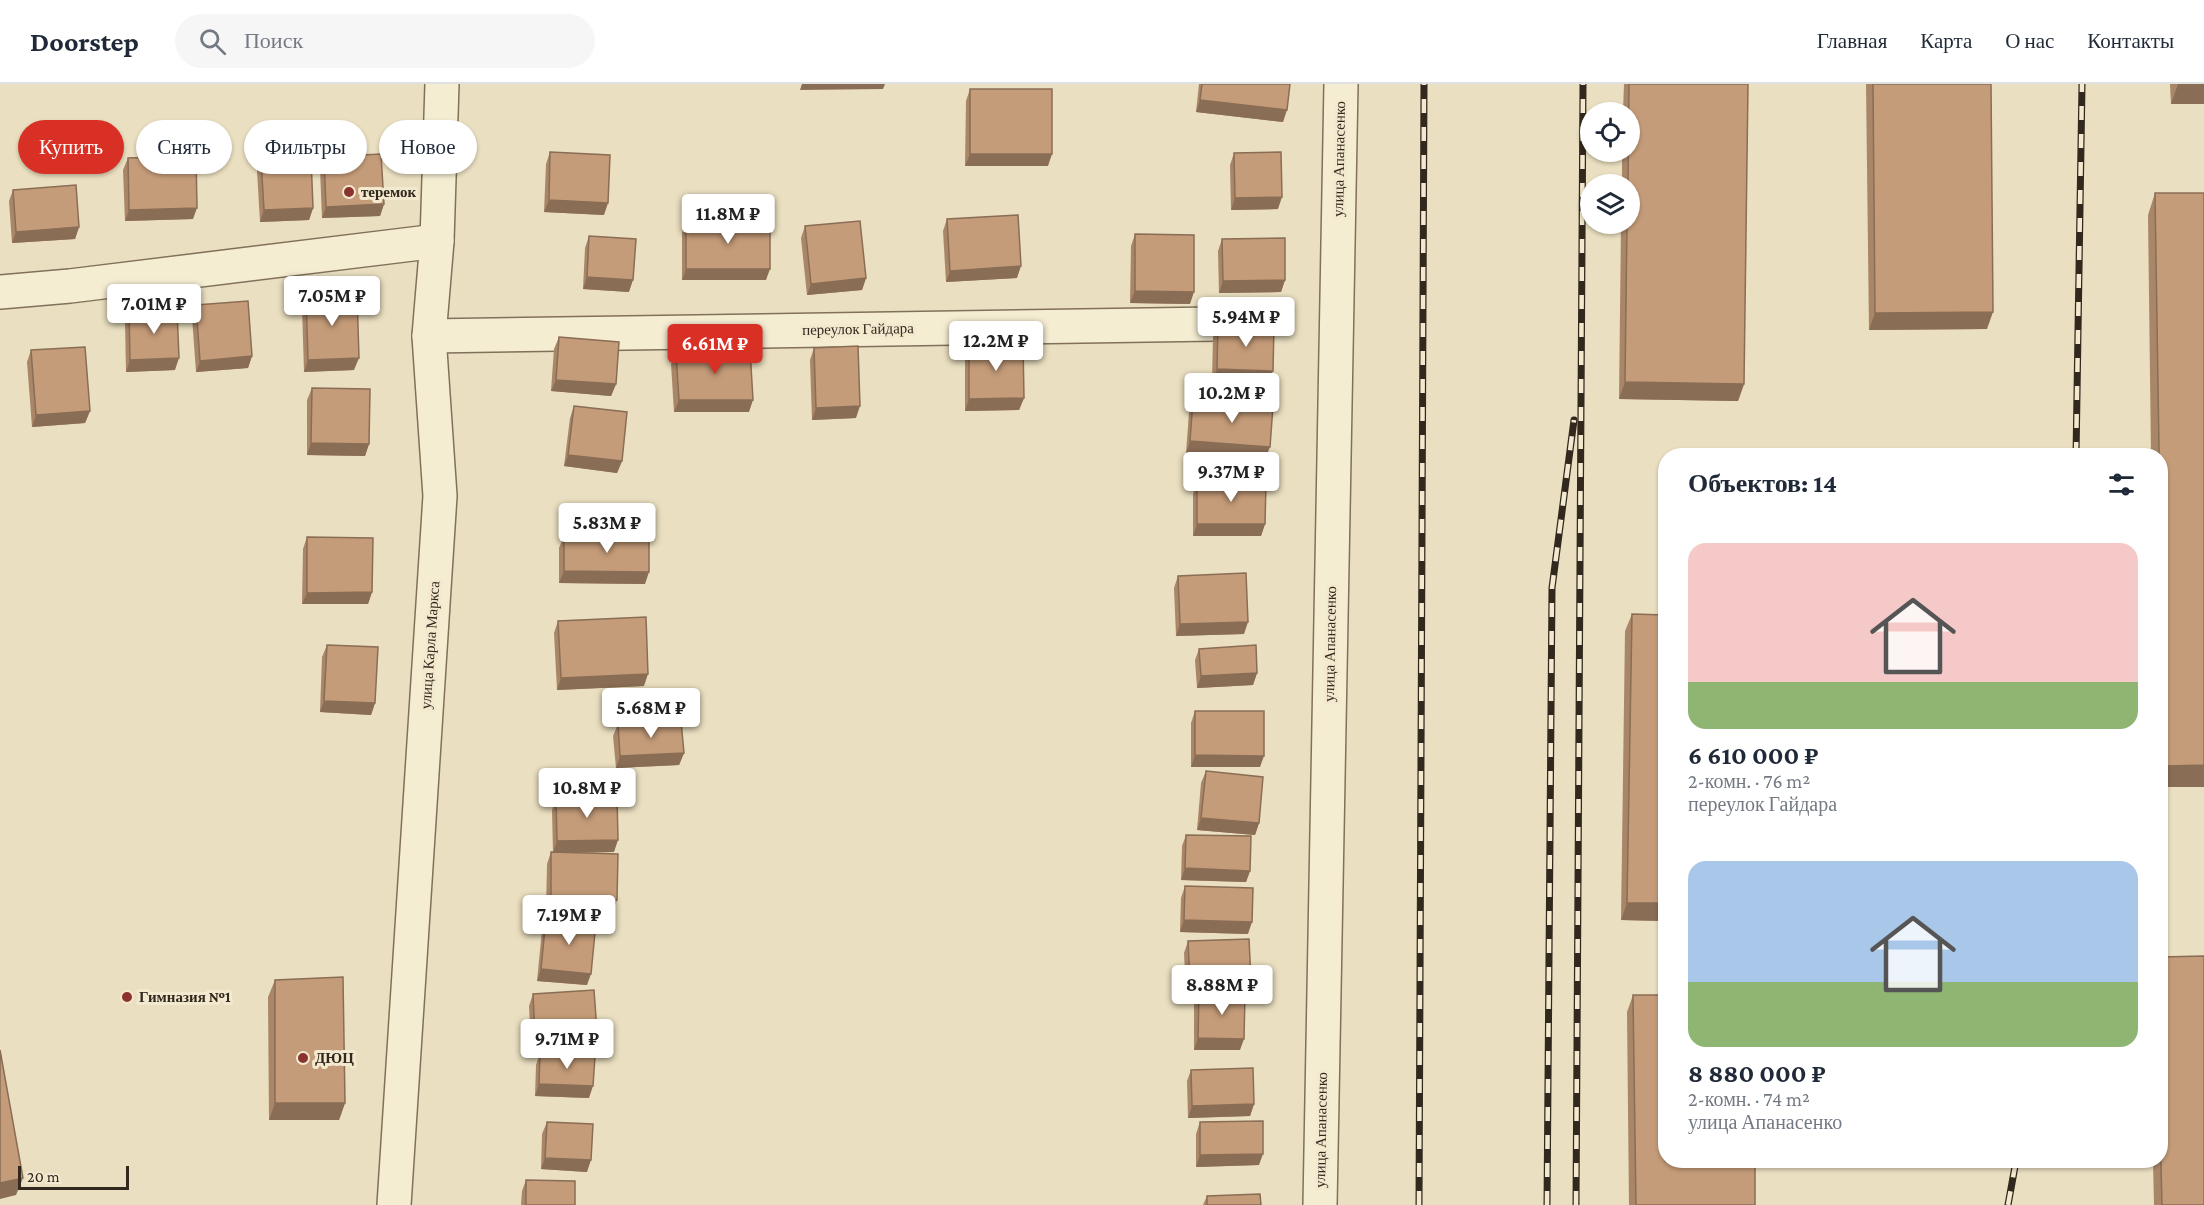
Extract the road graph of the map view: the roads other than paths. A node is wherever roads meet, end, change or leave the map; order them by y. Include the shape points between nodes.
1 (442, 84) edge
2 (1341, 84) edge
3 (437, 241) junction
4 (0, 292) edge
5 (1214, 324) dead end
6 (429, 336) junction
7 (394, 1205) edge
8 (1320, 1205) edge

1 - 3 street, улица Карла Маркса
2 - 8 street, улица Апанасенко
3 - 4 street
3 - 6 street, улица Карла Маркса
5 - 6 street, переулок Гайдара
6 - 7 street, улица Карла Маркса via 440,496

